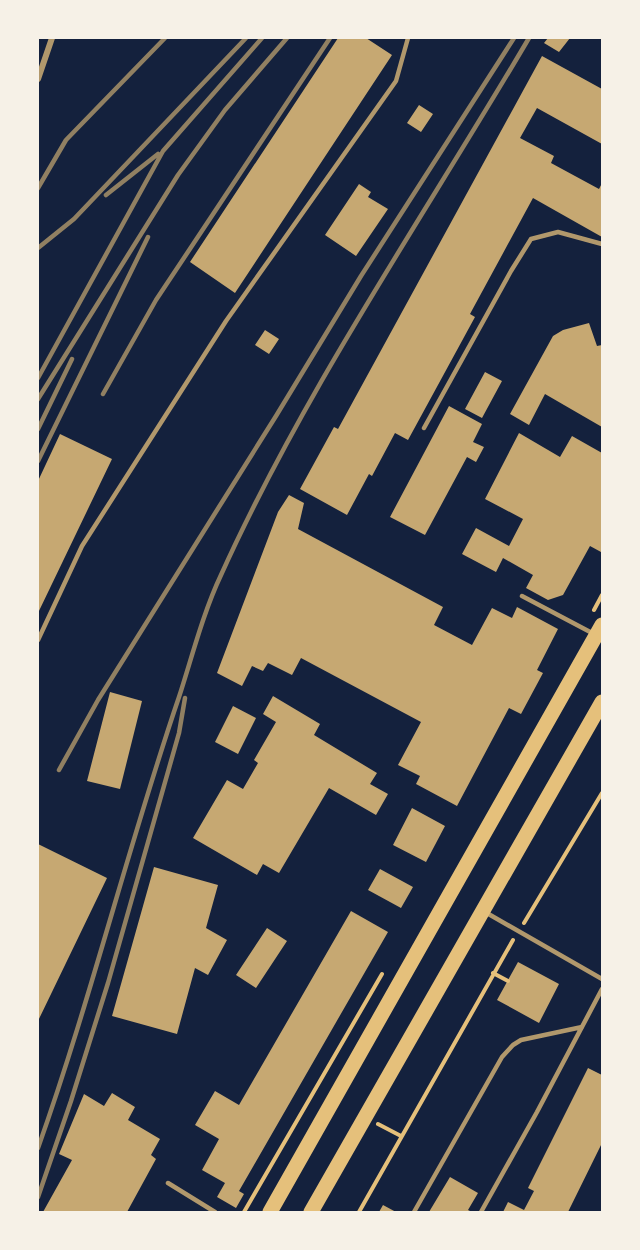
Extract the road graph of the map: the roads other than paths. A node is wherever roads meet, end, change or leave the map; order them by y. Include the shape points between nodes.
1 (52, 38) edge
2 (408, 38) edge
3 (38, 79) edge
4 (603, 244) edge
5 (424, 428) dead end
6 (522, 596) dead end
7 (600, 630) edge
8 (38, 640) edge
9 (603, 702) edge
10 (483, 911) junction
11 (603, 979) edge
12 (603, 989) edge
13 (582, 1027) junction
14 (168, 1183) dead end
15 (215, 1212) edge
16 (270, 1212) edge
17 (312, 1212) edge
18 (414, 1212) edge
19 (481, 1212) edge

1 - 3 street
2 - 8 lane via 396,81 201,360 82,546
4 - 5 lane via 558,232 531,239
6 - 7 lane
7 - 16 main road
9 - 10 main road
10 - 11 lane
10 - 17 main road
12 - 13 lane
13 - 18 lane via 531,1037 513,1045 502,1057
13 - 19 lane
14 - 15 lane

